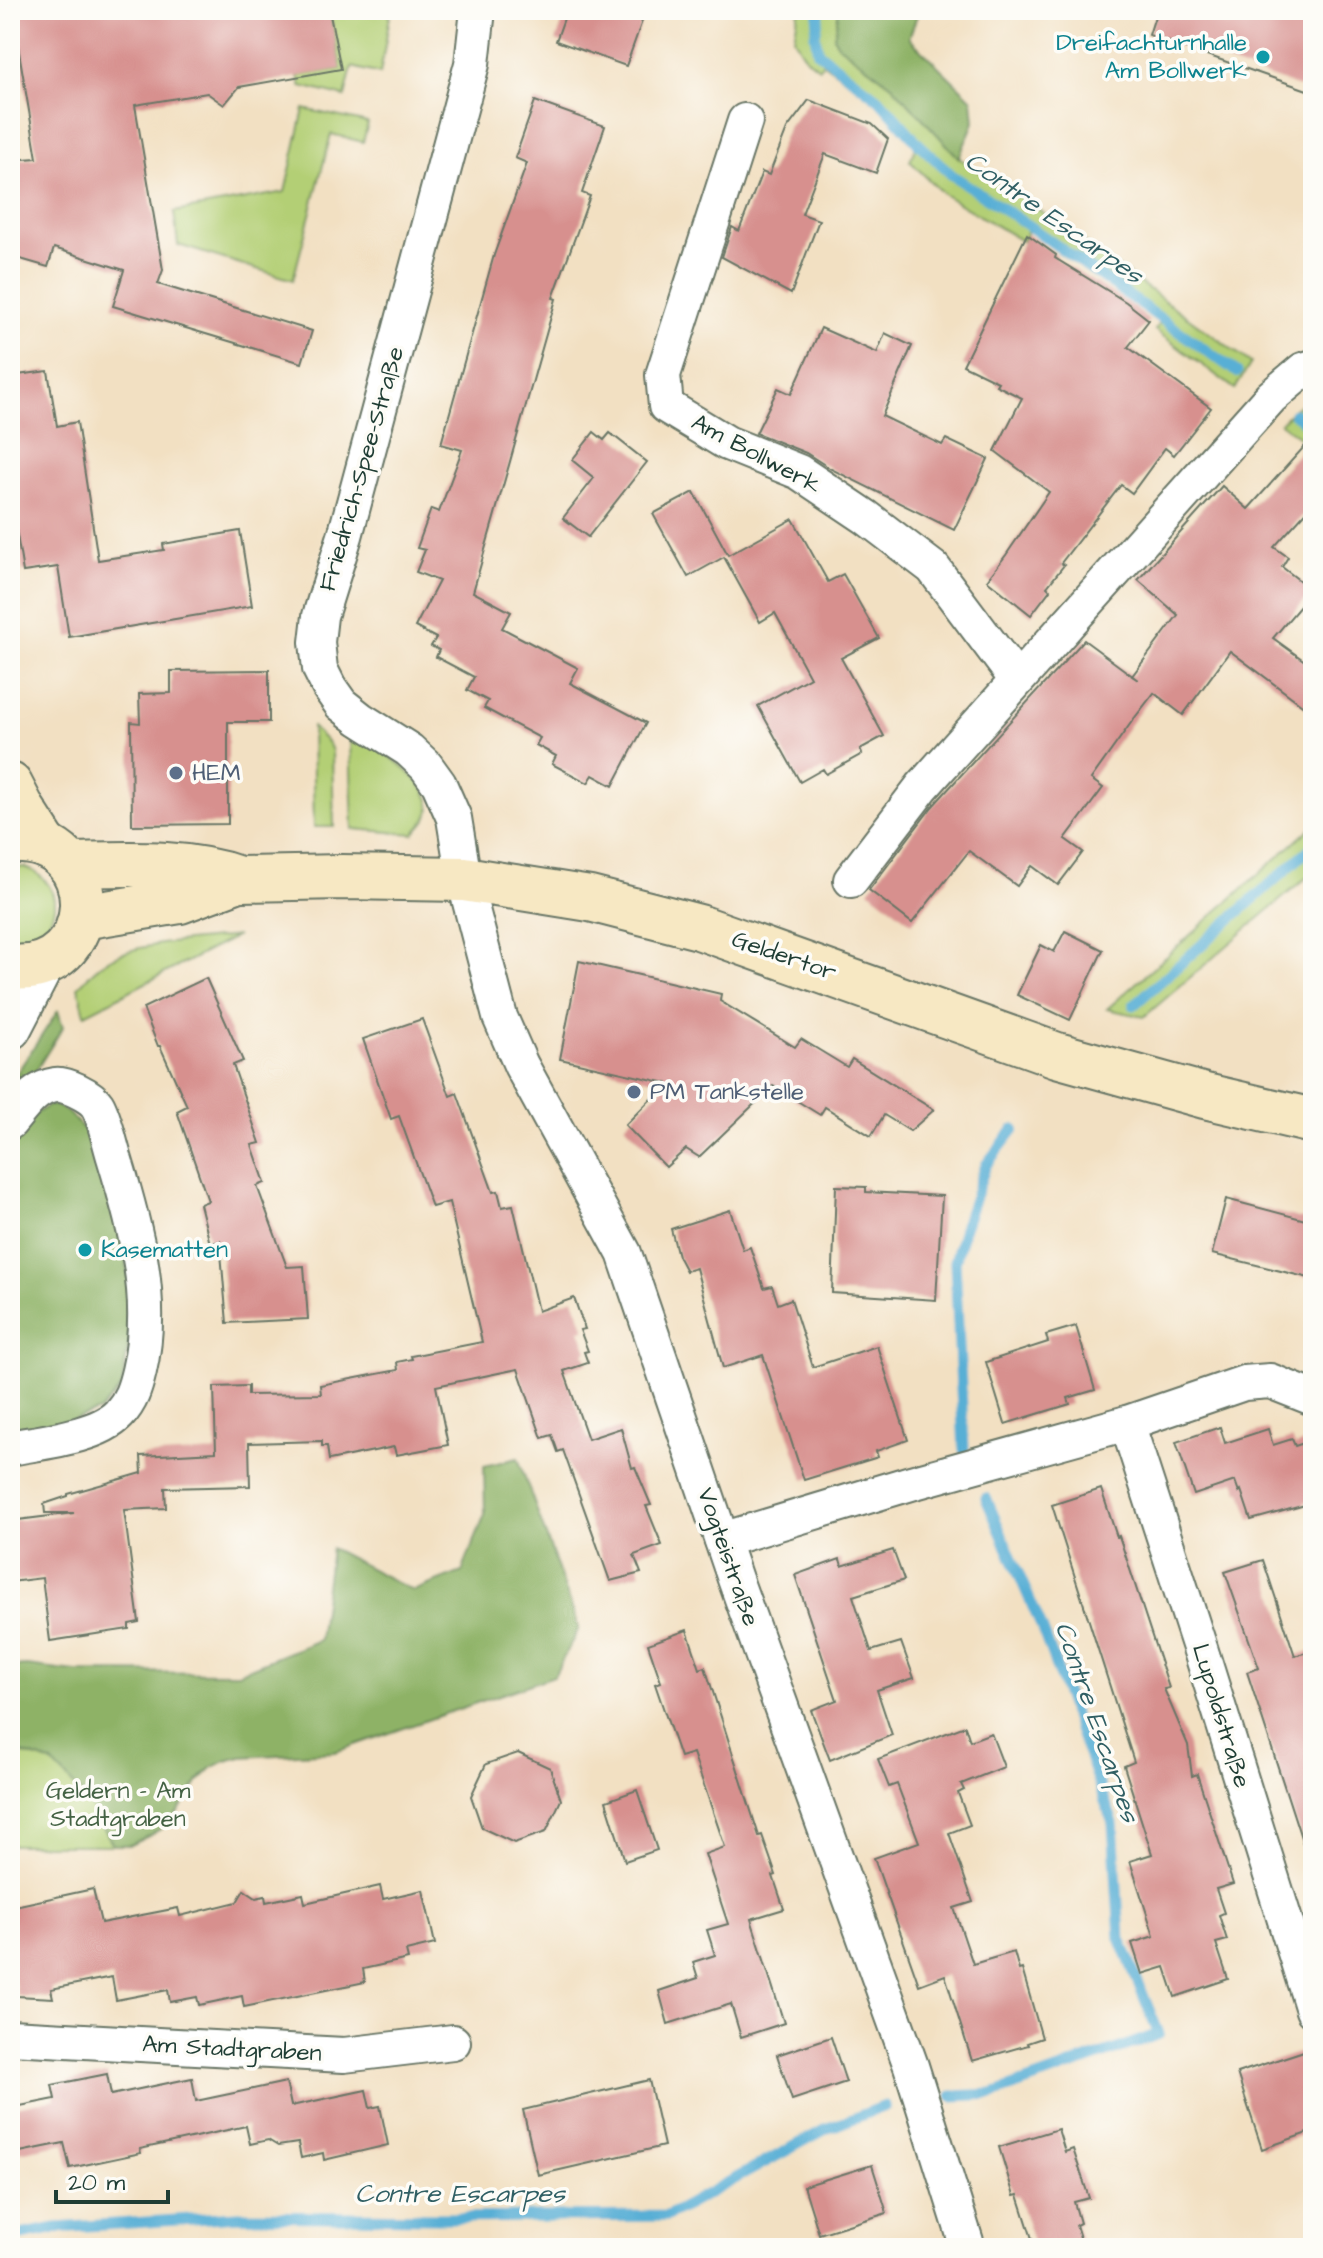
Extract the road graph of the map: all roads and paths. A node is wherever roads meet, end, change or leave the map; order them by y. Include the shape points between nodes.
1 (478, 10) edge
2 (745, 121) dead end
3 (1313, 367) edge
4 (1017, 680) junction
5 (10, 785) edge
6 (42, 851) edge
7 (239, 879) junction
8 (464, 879) junction
9 (851, 880) dead end
10 (82, 917) junction
11 (26, 966) edge
12 (10, 1028) edge
13 (1313, 1121) edge
14 (10, 1122) edge
15 (1313, 1398) edge
16 (1127, 1423) junction
17 (10, 1448) edge
18 (722, 1540) junction
19 (1313, 2010) edge
20 (10, 2037) edge
21 (453, 2042) dead end
22 (968, 2248) edge

1 - 8 street, Friedrich-Spee-Straße via 472,64 317,642 320,669 341,704 409,750 439,784 454,818
2 - 4 street, Am Bollwerk via 663,375 666,406 727,443 799,472 933,568
3 - 4 street via 1271,397
4 - 9 street via 922,787
5 - 6 main road
6 - 7 main road, Geldertor via 213,870
6 - 10 main road via 79,880
7 - 8 main road, Geldertor
7 - 10 main road, Geldertor via 180,901
8 - 13 main road, Geldertor via 590,899 699,927 1057,1055
8 - 18 street, Vogteistraße via 500,1017 624,1253
10 - 11 main road via 61,953
11 - 12 street
14 - 17 street via 40,1089 54,1085 75,1089 97,1104 139,1247 145,1344 132,1398 117,1417 96,1429
15 - 16 street via 1270,1381 1244,1383
16 - 18 street
16 - 19 street, Lupoldstraße
18 - 22 street, Vogteistraße via 911,2066
20 - 21 street, Am Stadtgraben via 344,2055

